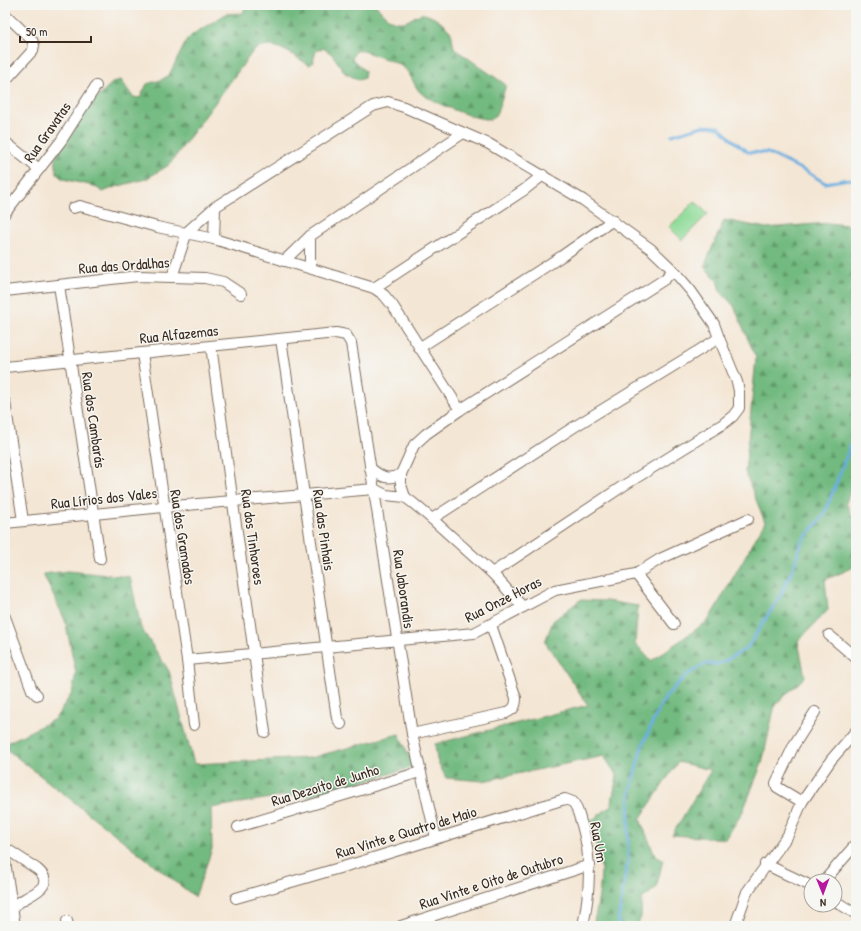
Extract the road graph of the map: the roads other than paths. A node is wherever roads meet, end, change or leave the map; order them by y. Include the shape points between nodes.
1 (5, 14) edge
2 (5, 81) edge
3 (96, 86) dead end
4 (464, 133) junction
5 (5, 142) edge
6 (40, 168) junction
7 (543, 175) junction
8 (215, 207) junction
9 (73, 208) dead end
10 (5, 213) edge
11 (613, 220) junction
12 (187, 232) junction
13 (310, 236) junction
14 (214, 239) junction
15 (284, 260) junction
16 (310, 268) junction
17 (673, 270) junction
18 (172, 277) junction
19 (60, 285) junction
20 (374, 288) junction
21 (5, 291) edge
22 (241, 294) dead end
23 (720, 338) junction
24 (281, 339) junction
25 (351, 343) joint
26 (211, 346) junction
27 (419, 348) junction
28 (142, 353) junction
29 (70, 361) junction
30 (5, 367) edge
31 (5, 402) edge
32 (460, 410) junction
33 (370, 468) junction
34 (401, 474) junction
35 (374, 489) junction
36 (304, 495) junction
37 (405, 498) junction
38 (233, 501) junction
39 (164, 507) junction
40 (93, 514) junction
41 (432, 519) junction
42 (748, 519) dead end
43 (23, 521) junction
44 (5, 523) edge
45 (100, 559) dead end
46 (492, 573) junction
47 (636, 574) junction
48 (524, 607) junction
49 (5, 617) edge
50 (674, 624) dead end
51 (491, 625) junction
52 (829, 635) dead end
53 (397, 641) junction
54 (327, 648) junction
55 (254, 654) junction
56 (856, 658) edge
57 (187, 660) junction
58 (37, 695) dead end
59 (815, 712) dead end
60 (341, 724) dead end
61 (194, 725) dead end
62 (856, 731) edge
63 (266, 732) dead end
64 (412, 734) junction
65 (420, 772) junction
66 (802, 802) junction
67 (578, 812) joint
68 (238, 827) dead end
69 (436, 838) junction
70 (856, 844) edge
71 (5, 848) edge
72 (5, 862) edge
73 (765, 864) junction
74 (590, 865) junction
75 (831, 873) edge
76 (803, 882) edge
77 (236, 898) dead end
78 (843, 906) edge
79 (12, 907) junction
80 (856, 914) edge
81 (16, 926) edge
82 (401, 926) edge
83 (583, 926) edge
84 (735, 926) edge

1 - 2 street via 34,45 33,50
3 - 6 street, Rua Gravatas via 61,141
4 - 7 street via 489,144
4 - 8 street via 404,107 388,102 380,103
4 - 13 street
5 - 6 street
6 - 10 street, Rua Gravatas
7 - 11 street
7 - 20 street
8 - 12 street
8 - 14 street
9 - 12 street via 80,206 157,227
11 - 17 street via 651,249
11 - 27 street
12 - 14 street
12 - 18 street
13 - 15 street
13 - 16 street
14 - 15 street
15 - 16 street
16 - 20 street
17 - 23 street via 714,324
17 - 32 street via 664,279
18 - 19 street, Rua das Ordalhas via 138,276
18 - 22 street, Rua das Ordalhas via 204,278 223,282
19 - 21 street, Rua das Ordalhas
19 - 29 street, Rua dos Cambarás
20 - 27 street via 393,306
23 - 41 street via 574,426
23 - 46 street via 738,382 739,408 733,416
24 - 25 street, Rua Alfazemas via 336,333 346,335
24 - 26 street, Rua Alfazemas
24 - 36 street, Rua das Pinhais
25 - 33 street, Rua Jaborandis
26 - 28 street, Rua Alfazemas
26 - 38 street, Rua dos Tinhoroes
27 - 32 street
28 - 29 street, Rua Alfazemas
28 - 39 street, Rua dos Gramados
29 - 30 street, Rua Alfazemas
29 - 40 street, Rua dos Cambarás
31 - 43 street
32 - 34 street via 414,445
33 - 34 street via 386,478
33 - 35 street, Rua Jaborandis
34 - 37 street
35 - 36 street, Rua Lírios dos Vales
35 - 37 street via 386,495
35 - 53 street, Rua Jaborandis
36 - 38 street, Rua Lírios dos Vales
36 - 54 street, Rua das Pinhais
37 - 41 street
38 - 39 street, Rua Lírios dos Vales
38 - 55 street, Rua dos Tinhoroes
39 - 40 street, Rua Lírios dos Vales
39 - 57 street, Rua dos Gramados
40 - 43 street, Rua Lírios dos Vales
40 - 45 street, Rua dos Cambarás
41 - 46 street
42 - 47 street, Rua Onze Horas via 660,559
43 - 44 street, Rua Lírios dos Vales
46 - 48 street
47 - 48 street, Rua Onze Horas via 555,590
47 - 50 street
48 - 51 street, Rua Onze Horas
49 - 58 street via 32,690
51 - 53 street, Rua Onze Horas via 466,635
51 - 64 street via 516,698 516,707 506,713
52 - 56 street
53 - 54 street, Rua Onze Horas
53 - 64 street, Rua Jaborandis
54 - 55 street, Rua Onze Horas
54 - 60 street, Rua das Pinhais via 337,718
55 - 57 street, Rua Onze Horas
55 - 63 street, Rua dos Tinhoroes
57 - 61 street, Rua dos Gramados
59 - 66 street via 794,745 776,783 777,787
62 - 66 street via 831,760
64 - 65 street, Rua Jaborandis
65 - 68 street, Rua Dezoito de Junho
65 - 69 street, Rua Jaborandis
66 - 73 street via 788,835
67 - 69 street, Rua Vinte e Quatro de Maio via 572,802 565,799
67 - 74 street, Rua Um
69 - 77 street, Rua Vinte e Quatro de Maio
70 - 75 street
71 - 79 street via 37,868 44,880 43,887 37,893
72 - 79 street
73 - 76 street
73 - 84 street via 747,892
74 - 82 street, Rua Vinte e Oito de Outubro
74 - 83 street, Rua Um
78 - 80 street
79 - 81 street

